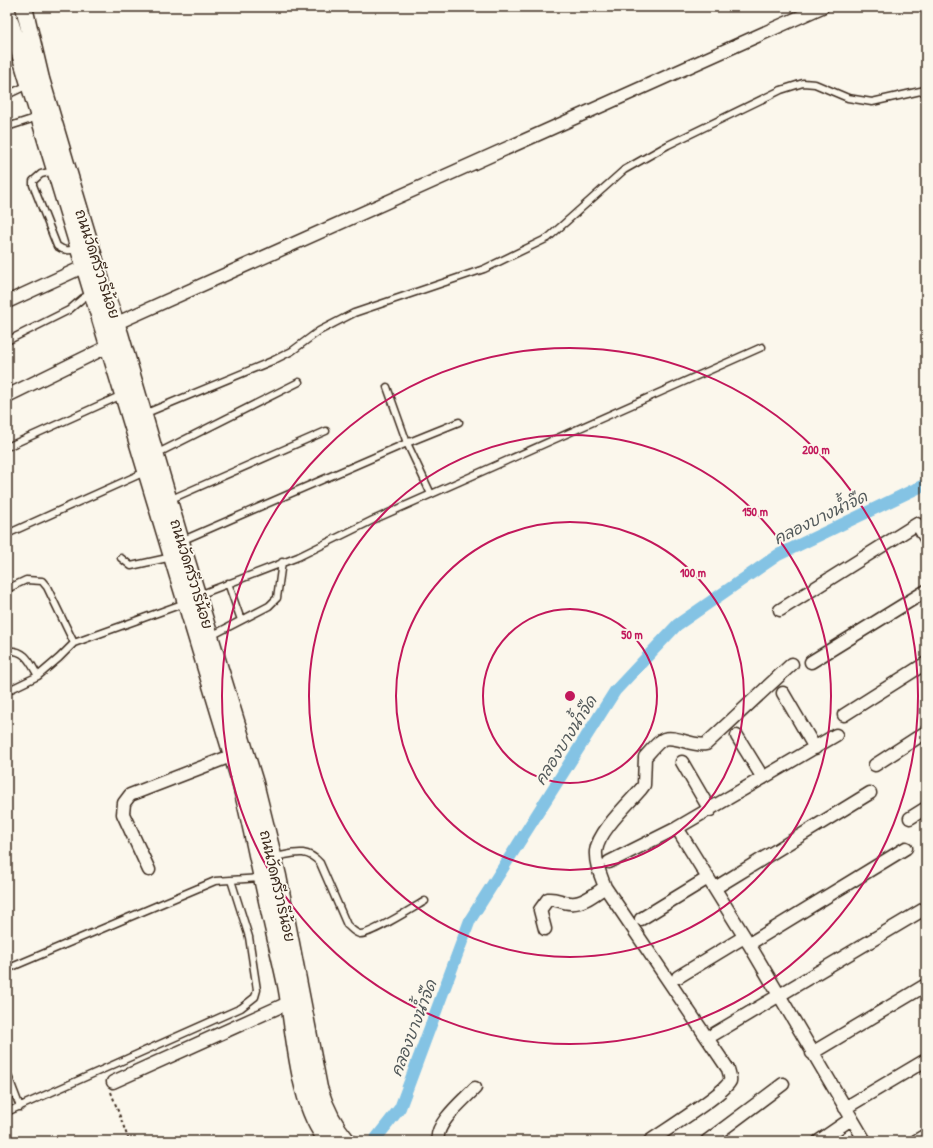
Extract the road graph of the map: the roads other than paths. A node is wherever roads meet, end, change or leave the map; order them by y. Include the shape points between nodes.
1 (24, 7) edge
2 (822, 7) edge
3 (7, 11) edge
4 (28, 85) junction
5 (925, 90) dead end
6 (7, 95) edge
7 (38, 117) junction
8 (7, 127) edge
9 (54, 171) junction
10 (78, 249) junction
11 (83, 267) junction
12 (91, 294) junction
13 (7, 302) edge
14 (117, 324) junction
15 (102, 328) junction
16 (7, 342) edge
17 (108, 347) junction
18 (762, 347) dead end
19 (299, 382) dead end
20 (387, 387) dead end
21 (122, 395) junction
22 (7, 396) edge
23 (144, 414) junction
24 (459, 422) dead end
25 (326, 431) dead end
26 (407, 443) junction
27 (7, 447) edge
28 (155, 455) junction
29 (147, 472) junction
30 (431, 494) junction
31 (169, 500) junction
32 (7, 534) edge
33 (926, 539) edge
34 (181, 542) junction
35 (172, 557) junction
36 (121, 558) dead end
37 (282, 562) junction
38 (228, 583) junction
39 (7, 589) edge
40 (926, 591) edge
41 (191, 599) junction
42 (780, 610) dead end
43 (241, 620) junction
44 (211, 636) junction
45 (74, 643) junction
46 (7, 651) edge
47 (811, 662) dead end
48 (926, 663) edge
49 (792, 664) dead end
50 (38, 676) junction
51 (7, 691) edge
52 (783, 693) dead end
53 (844, 715) dead end
54 (926, 732) edge
55 (836, 735) dead end
56 (737, 736) dead end
57 (815, 748) junction
58 (232, 756) junction
59 (682, 762) dead end
60 (875, 765) dead end
61 (763, 778) junction
62 (870, 793) dead end
63 (926, 808) edge
64 (710, 810) junction
65 (910, 818) dead end
66 (676, 828) junction
67 (906, 848) dead end
68 (273, 858) junction
69 (609, 862) dead end
70 (149, 870) dead end
71 (262, 878) junction
72 (231, 880) junction
73 (711, 883) junction
74 (605, 887) junction
75 (425, 902) dead end
76 (926, 908) edge
77 (641, 918) dead end
78 (545, 929) dead end
79 (746, 940) junction
80 (7, 969) edge
81 (678, 977) dead end
82 (926, 984) edge
83 (779, 997) junction
84 (288, 1003) junction
85 (714, 1034) dead end
86 (812, 1053) junction
87 (926, 1060) edge
88 (7, 1073) edge
89 (113, 1082) road end
90 (784, 1084) dead end
91 (475, 1088) dead end
92 (20, 1107) junction
93 (7, 1112) edge
94 (848, 1114) junction
95 (926, 1135) edge
96 (328, 1141) edge
97 (348, 1141) edge
98 (438, 1141) edge
99 (650, 1141) edge
100 (707, 1141) edge
101 (819, 1141) edge
102 (865, 1141) edge
103 (916, 1141) edge

1 - 14 main road, ถนนวัดศรีวารีน้อย via 41,79
2 - 14 street
3 - 4 main road, ถนนวัดศรีวารีน้อย
4 - 6 lane
4 - 7 main road, ถนนวัดศรีวารีน้อย
5 - 23 lane via 872,102 848,98 815,84 803,83 781,90 668,145 624,170 548,238 484,269 354,313 319,331 292,351 272,361
7 - 8 lane
7 - 9 main road, ถนนวัดศรีวารีน้อย
9 - 10 main road, ถนนวัดศรีวารีน้อย
9 - 10 lane via 40,174 33,181 33,185 57,246 62,250
10 - 11 main road, ถนนวัดศรีวารีน้อย
11 - 12 main road, ถนนวัดศรีวารีน้อย
11 - 13 street
12 - 15 main road, ถนนวัดศรีวารีน้อย
12 - 16 lane via 69,310
14 - 15 main road
14 - 23 main road, ถนนวัดศรีวารีน้อย
15 - 17 main road, ถนนวัดศรีวารีน้อย
17 - 21 main road, ถนนวัดศรีวารีน้อย
17 - 22 street
18 - 30 lane
19 - 28 lane
20 - 26 lane
21 - 27 lane
21 - 29 main road, ถนนวัดศรีวารีน้อย
23 - 28 main road, ถนนวัดศรีวารีน้อย
24 - 26 lane
25 - 31 lane
26 - 30 lane
26 - 34 lane
28 - 31 main road, ถนนวัดศรีวารีน้อย
29 - 32 lane
29 - 35 main road, ถนนวัดศรีวารีน้อย
30 - 37 lane
31 - 34 main road, ถนนวัดศรีวารีน้อย
33 - 42 street via 917,524
34 - 41 main road, ถนนวัดศรีวารีน้อย
35 - 36 lane via 131,566
35 - 41 main road, ถนนวัดศรีวารีน้อย
37 - 38 lane
37 - 43 lane via 278,598
38 - 41 lane
38 - 43 lane
39 - 45 lane via 26,580 42,581
40 - 47 street
41 - 44 main road, ถนนวัดศรีวารีน้อย
41 - 45 lane
41 - 58 main road, ถนนวัดศรีวารีน้อย
43 - 44 lane
44 - 68 main road, ถนนวัดศรีวารีน้อย via 255,783
45 - 50 lane
46 - 50 lane via 12,650 28,657
48 - 53 street
49 - 74 street via 711,741 700,746 664,739 645,756 644,784 604,833 596,850 598,869
50 - 51 lane
52 - 57 street
54 - 60 street
55 - 57 street
56 - 61 street
57 - 61 street
58 - 70 street via 130,795 124,803 124,814
58 - 71 main road, ถนนวัดศรีวารีน้อย via 248,812
59 - 64 street
61 - 64 street
62 - 73 street
63 - 65 street
64 - 66 street
66 - 69 street
66 - 73 street
67 - 79 street
68 - 75 lane via 304,852 314,855 320,863 347,925 360,934 372,931
68 - 97 main road, ถนนวัดศรีวารีน้อย via 324,1102
71 - 72 lane
71 - 84 main road, ถนนวัดศรีวารีน้อย
72 - 80 lane via 215,881 201,886
72 - 92 lane via 249,937 257,984 254,997 241,1008
73 - 77 street
73 - 79 street
74 - 78 street via 592,896 571,904 548,899 540,910
74 - 99 street via 724,1062 730,1076 730,1081 718,1093
76 - 83 street
79 - 81 street
79 - 83 street
82 - 86 street
83 - 85 street
83 - 86 street
84 - 89 street
84 - 96 main road, ถนนวัดศรีวารีน้อย via 296,1051 313,1120
86 - 94 street
87 - 94 street
88 - 92 lane
90 - 100 street
91 - 98 street via 441,1124
92 - 93 lane
94 - 101 street
94 - 102 street
95 - 103 street

